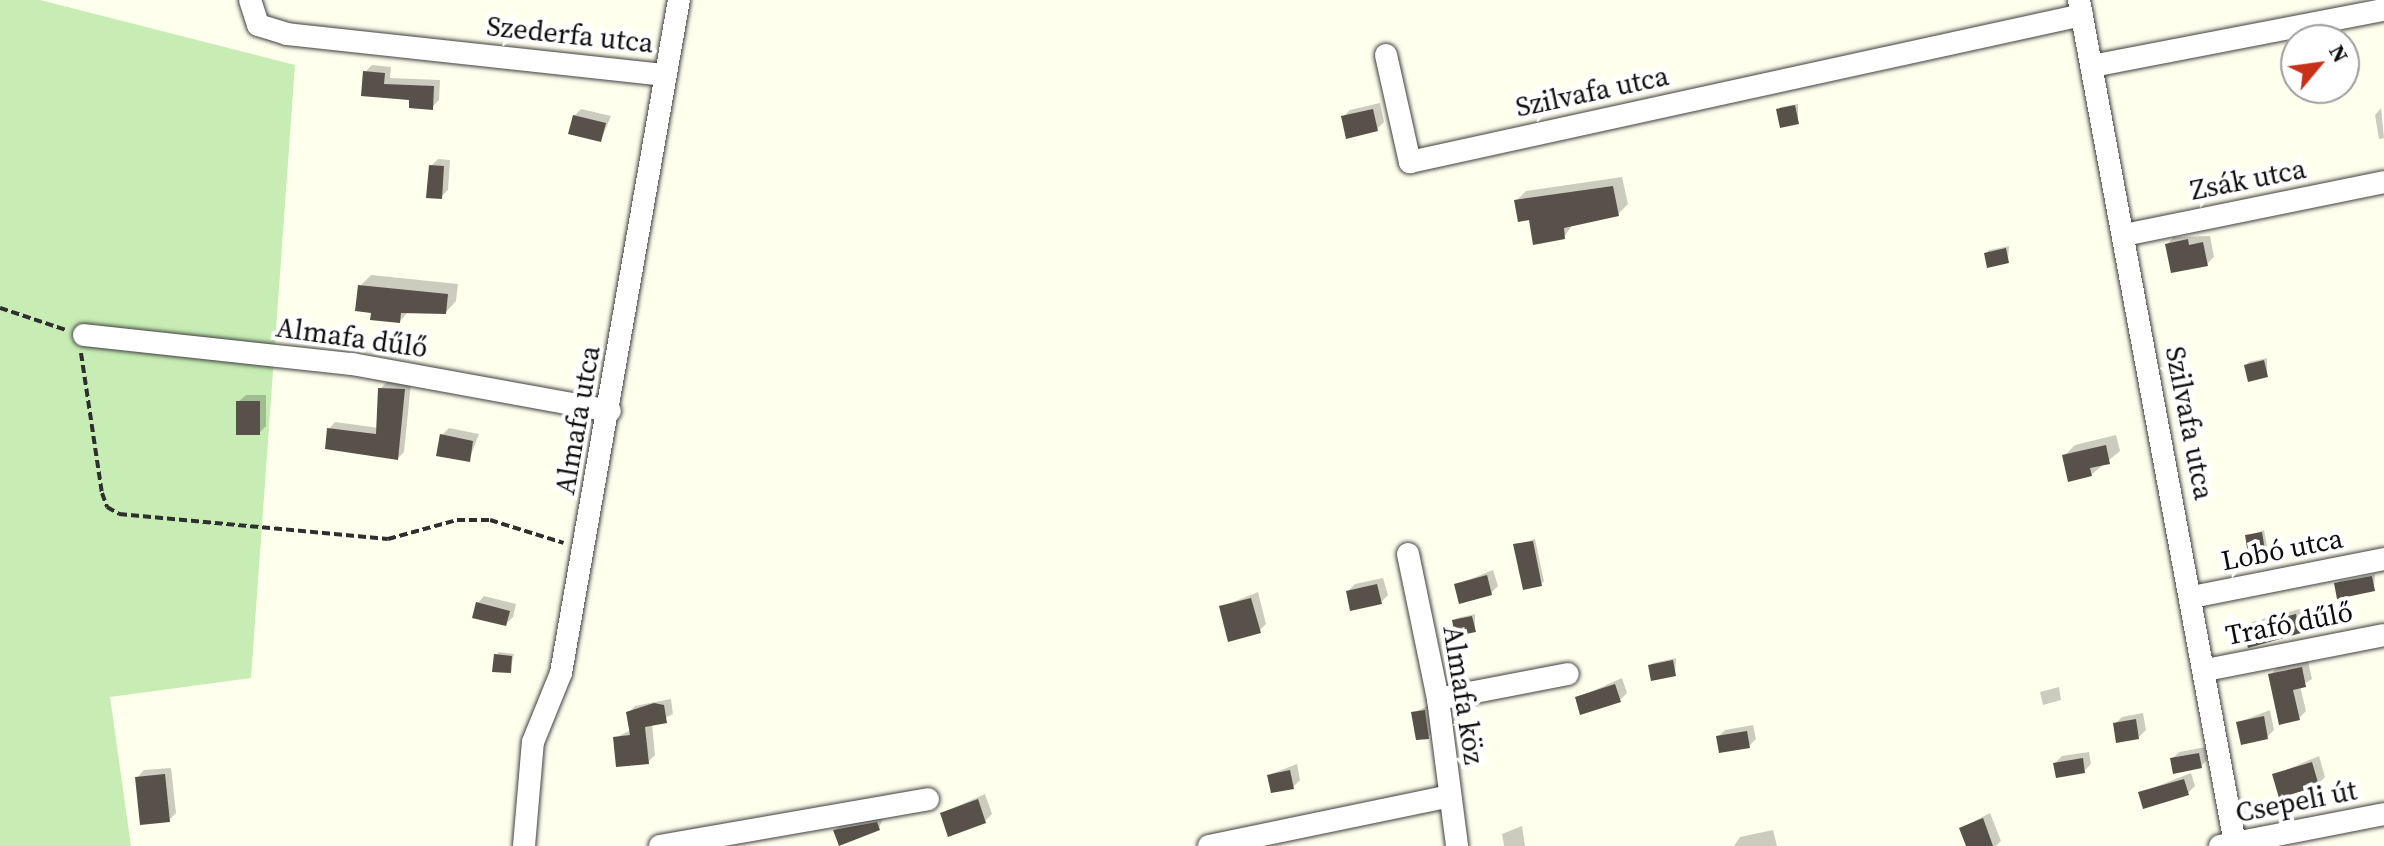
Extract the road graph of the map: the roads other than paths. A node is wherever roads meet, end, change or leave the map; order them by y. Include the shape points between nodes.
1 (250, 0) edge
2 (679, 0) edge
3 (2081, 8) edge
4 (2384, 10) edge
5 (1386, 55) dead end
6 (2092, 66) junction
7 (664, 75) junction
8 (2384, 182) edge
9 (2124, 235) junction
10 (84, 335) road end
11 (610, 411) junction
12 (1408, 554) dead end
13 (2384, 559) edge
14 (2192, 597) junction
15 (2384, 635) edge
16 (2206, 670) junction
17 (1568, 674) dead end
18 (1438, 699) junction
19 (1450, 796) junction
20 (928, 799) dead end
21 (2384, 814) edge
22 (2227, 845) edge
23 (524, 846) edge
24 (660, 846) edge
25 (1209, 846) edge
26 (1457, 846) edge

1 - 7 street, Szederfa utca via 258,25 287,34
2 - 7 street, Almafa utca
3 - 5 street, Szilvafa utca via 1410,162
3 - 6 street, Szilvafa utca
4 - 6 street
6 - 9 street, Szilvafa utca
7 - 11 street, Almafa utca
8 - 9 street, Zsák utca
9 - 14 street, Szilvafa utca
10 - 11 street, Almafa dűlő via 352,364
11 - 23 street, Almafa utca via 561,673 533,742
12 - 18 street, Almafa köz
13 - 14 street, Lobó utca
14 - 16 street, Szilvafa utca
15 - 16 street, Trafó dűlő
16 - 22 street, Szilvafa utca
17 - 18 street
18 - 19 street, Almafa köz
19 - 25 street
19 - 26 street, Almafa köz
20 - 24 street
21 - 22 street, Csepeli út

